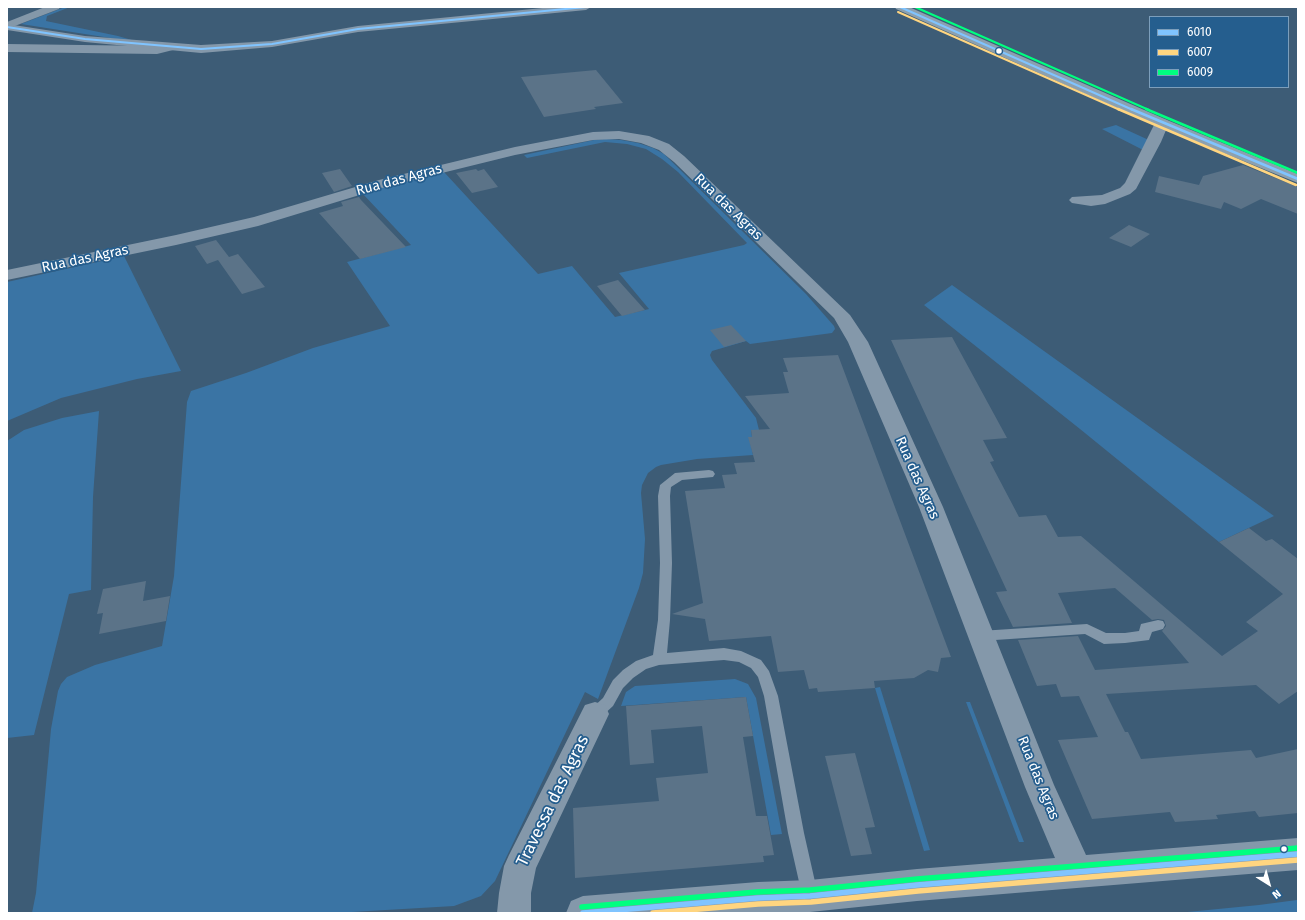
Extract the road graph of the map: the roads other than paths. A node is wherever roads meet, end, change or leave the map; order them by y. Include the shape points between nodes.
1 (55, 7) edge
2 (586, 7) edge
3 (900, 7) edge
4 (7, 26) edge
5 (7, 48) edge
6 (169, 48) junction
7 (1162, 123) junction
8 (1298, 179) edge
9 (1077, 200) dead end
10 (7, 275) edge
11 (709, 474) dead end
12 (1158, 625) dead end
13 (980, 636) junction
14 (659, 659) junction
15 (595, 714) joint
16 (1298, 854) edge
17 (1078, 873) junction
18 (810, 896) junction
19 (759, 906) edge
20 (514, 913) edge
21 (583, 913) edge

1 - 4 main road
2 - 6 street via 358,28 272,44 201,50
3 - 7 main road
4 - 6 street via 85,39
5 - 6 street
7 - 8 main road
7 - 9 street via 1131,186 1105,199
10 - 13 street, Rua das Agras via 258,221 384,183 515,151 593,136 620,135 644,139 664,147 679,159 841,315 858,342 931,507
11 - 14 lane via 678,476 666,485 664,620
12 - 13 lane via 1146,628 1144,636 1126,638 1104,639 1087,629
13 - 17 street, Rua das Agras via 1040,787
14 - 15 lane via 640,665 628,674 618,684 608,702
14 - 18 lane via 724,654 741,657 756,664 764,675 771,696
15 - 20 street, Travessa das Agras via 520,866
16 - 17 street
17 - 18 street
18 - 19 street
19 - 21 street

